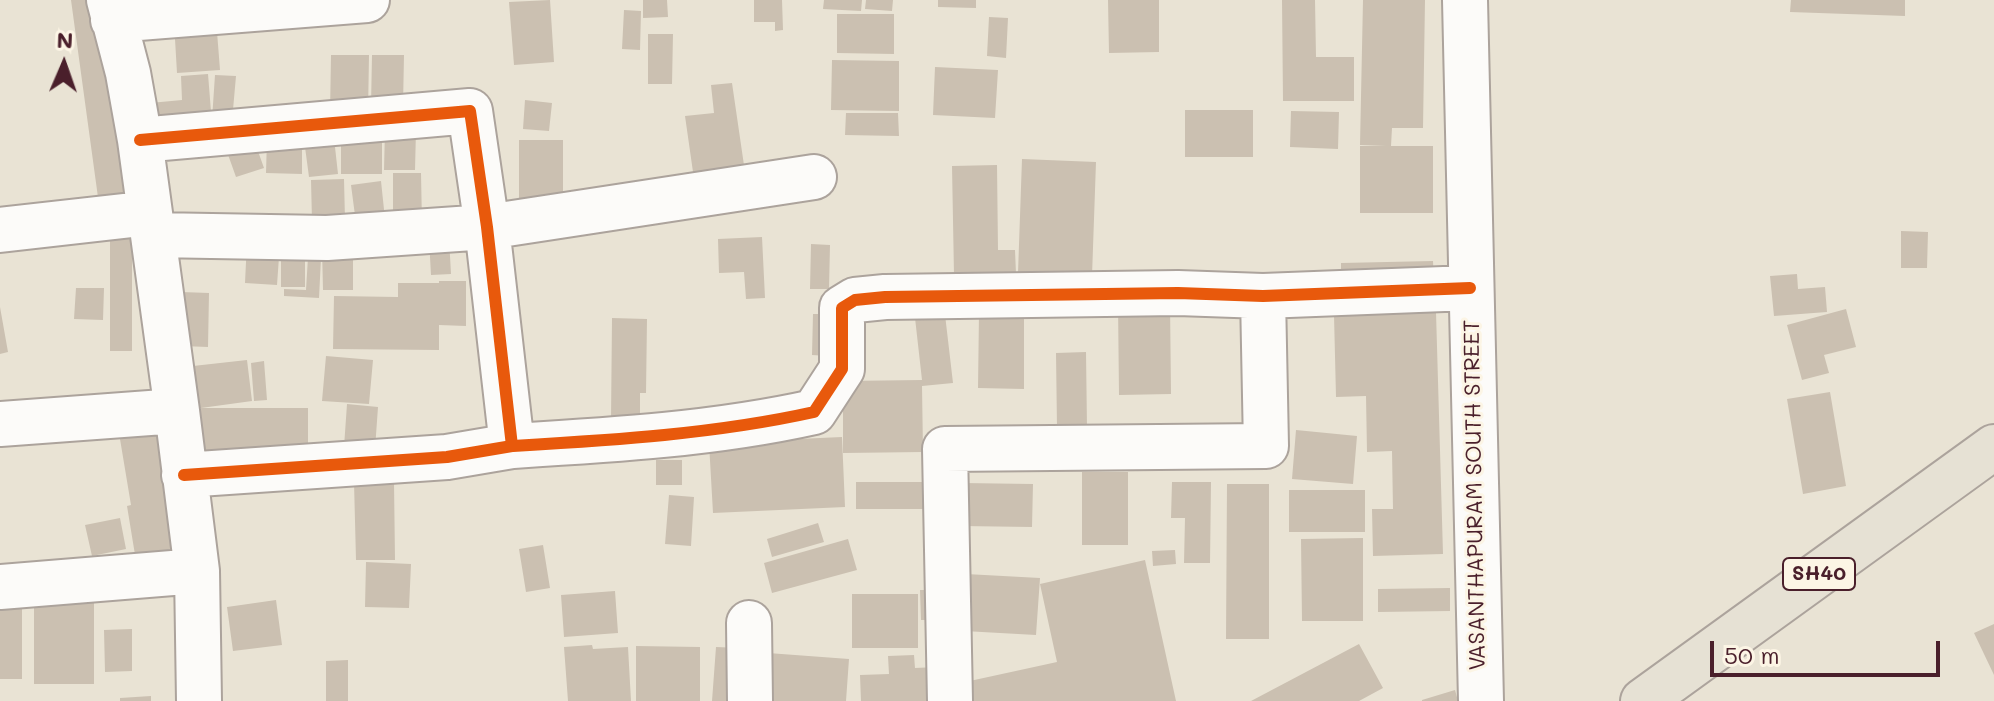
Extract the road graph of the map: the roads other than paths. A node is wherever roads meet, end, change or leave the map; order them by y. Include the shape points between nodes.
1 (367, 0) edge
2 (1465, 0) edge
3 (111, 10) edge
4 (140, 140) junction
5 (814, 177) dead end
6 (152, 224) junction
7 (487, 227) junction
8 (0, 230) edge
9 (1470, 288) junction
10 (1263, 296) junction
11 (177, 411) junction
12 (0, 424) edge
13 (512, 446) junction
14 (1994, 447) edge
15 (184, 475) junction
16 (197, 571) junction
17 (0, 587) edge
18 (749, 623) dead end
19 (199, 701) edge
20 (750, 701) edge
21 (950, 701) edge
22 (1481, 701) edge
23 (1643, 701) edge

1 - 3 street
2 - 9 street, VASANTHAPURAM SOUTH STREET
3 - 4 street
4 - 6 street
4 - 7 street via 470,111
5 - 7 street
6 - 7 street via 327,238
6 - 8 street
6 - 11 street
7 - 13 street
9 - 10 street
9 - 22 street, VASANTHAPURAM SOUTH STREET
10 - 13 street via 855,300 842,308 842,369 814,412 686,432
10 - 21 street via 1266,446 945,449
11 - 12 street
11 - 15 street
13 - 15 street via 447,457
14 - 23 main road, SH40
15 - 16 street
16 - 17 street
16 - 19 street
18 - 20 street

